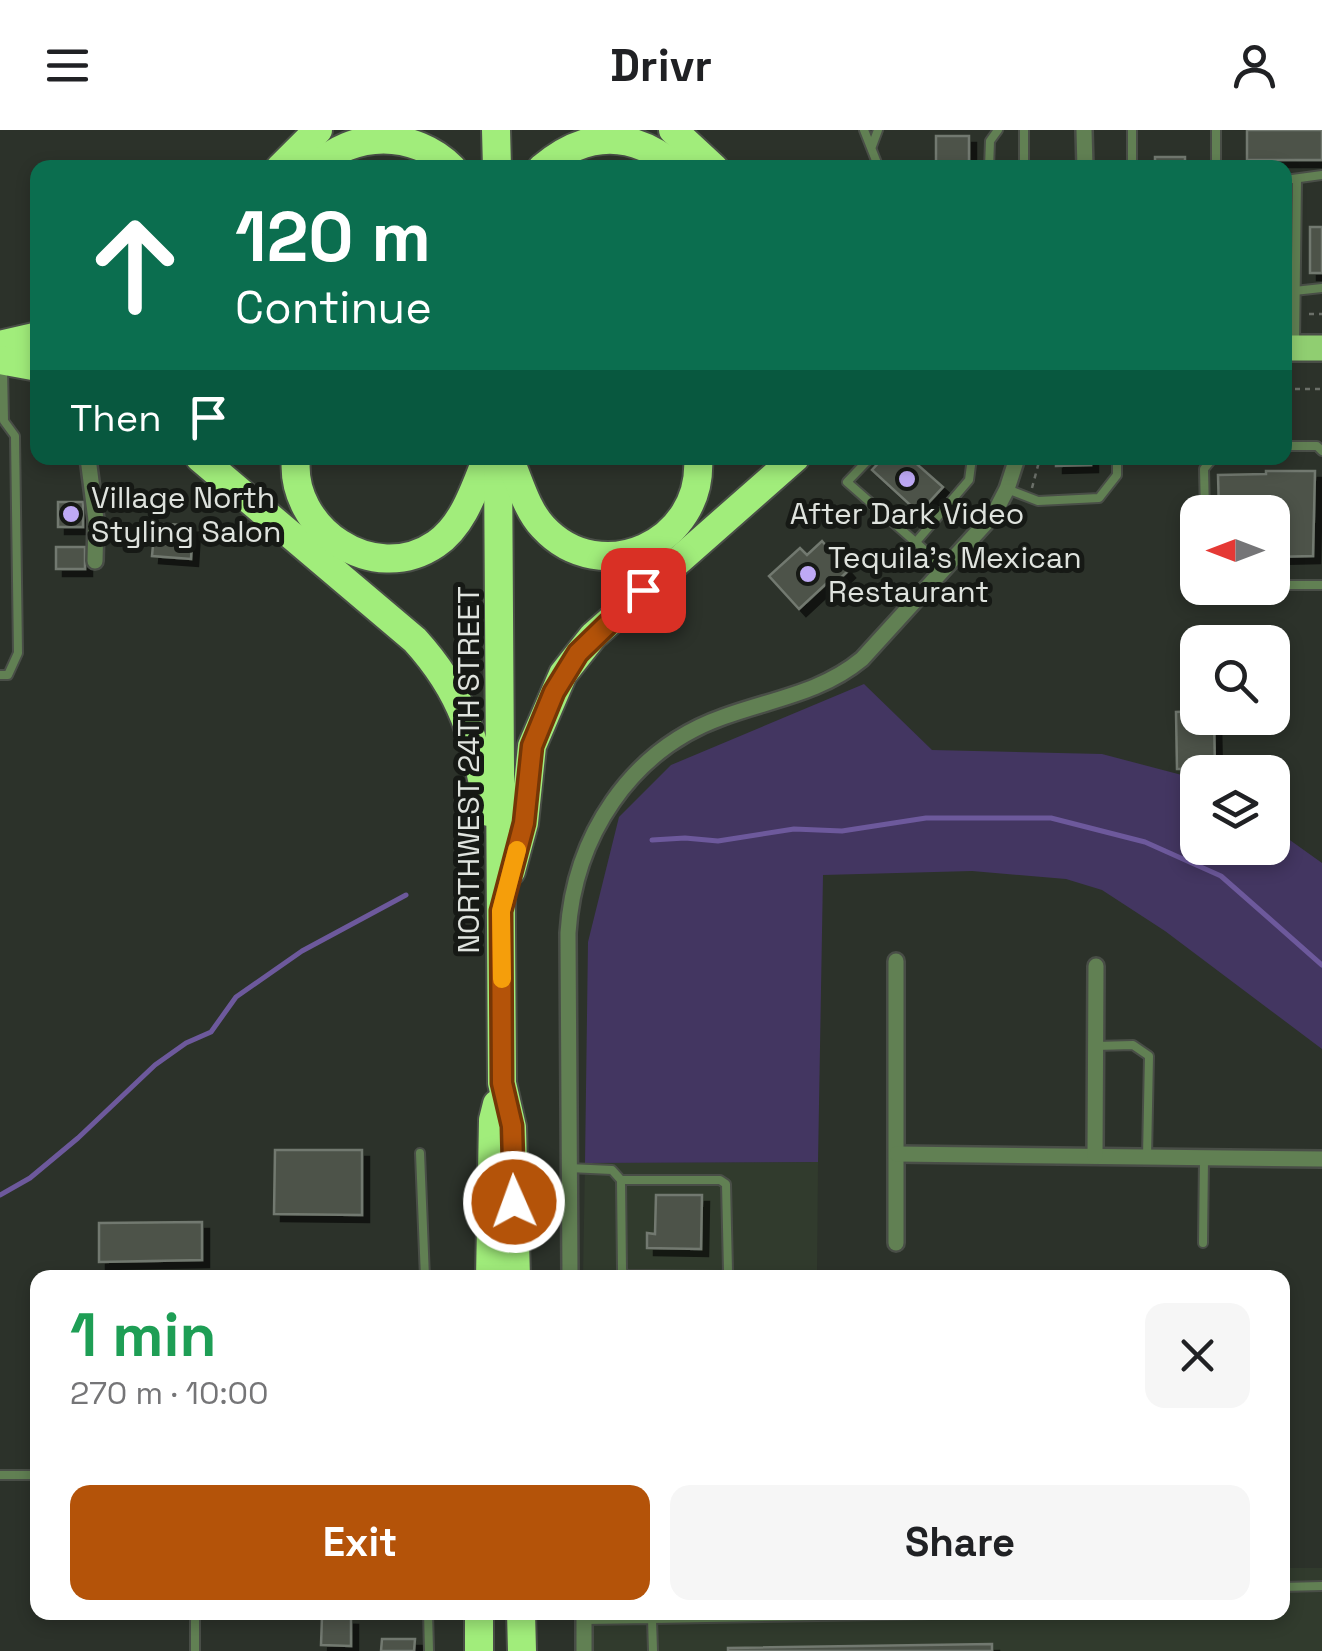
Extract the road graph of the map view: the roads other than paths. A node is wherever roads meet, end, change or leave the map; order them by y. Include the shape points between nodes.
1 (318, 130) edge
2 (496, 130) edge
3 (674, 130) edge
4 (864, 130) edge
5 (878, 130) edge
6 (998, 130) edge
7 (1024, 130) edge
8 (1084, 130) edge
9 (1132, 130) edge
10 (1216, 130) edge
11 (872, 146) junction
12 (288, 160) edge
13 (325, 160) edge
14 (444, 160) edge
15 (497, 160) edge
16 (554, 160) edge
17 (666, 160) edge
18 (706, 160) edge
19 (876, 160) edge
20 (990, 160) edge
21 (1024, 160) edge
22 (1084, 160) edge
23 (1132, 160) edge
24 (1216, 160) edge
25 (1322, 175) edge
26 (1292, 179) edge
27 (1297, 179) junction
28 (1292, 260) edge
29 (1322, 288) edge
30 (1292, 292) edge
31 (30, 340) edge
32 (1292, 348) edge
33 (1322, 348) edge
34 (1, 355) edge
35 (30, 365) edge
36 (1292, 446) edge
37 (1322, 451) edge
38 (89, 465) edge
39 (208, 465) edge
40 (296, 465) edge
41 (484, 465) edge
42 (498, 465) edge
43 (512, 465) edge
44 (698, 465) edge
45 (788, 465) edge
46 (863, 465) edge
47 (971, 465) edge
48 (1015, 465) edge
49 (1117, 465) edge
50 (1207, 465) edge
51 (1007, 489) junction
52 (1205, 495) edge
53 (916, 542) junction
54 (94, 561) dead end
55 (946, 568) junction
56 (1290, 585) edge
57 (1322, 585) edge
58 (0, 675) edge
59 (501, 868) junction
60 (501, 911) junction
61 (896, 960) dead end
62 (1096, 966) dead end
63 (1096, 1046) junction
64 (502, 1083) junction
65 (420, 1153) dead end
66 (897, 1154) junction
67 (1095, 1156) junction
68 (1147, 1157) junction
69 (1204, 1158) junction
70 (1322, 1159) edge
71 (569, 1168) junction
72 (621, 1180) junction
73 (896, 1243) dead end
74 (1203, 1243) dead end
75 (425, 1270) edge
76 (490, 1270) edge
77 (516, 1270) edge
78 (570, 1270) edge
79 (622, 1270) edge
80 (728, 1270) edge
81 (0, 1475) edge
82 (30, 1475) edge
83 (1290, 1586) edge
84 (1322, 1586) edge
85 (195, 1620) edge
86 (428, 1620) edge
87 (480, 1620) edge
88 (521, 1620) edge
89 (584, 1620) edge
90 (652, 1620) edge
91 (194, 1651) edge
92 (429, 1651) edge
93 (479, 1651) edge
94 (522, 1651) edge
95 (584, 1651) edge
96 (653, 1651) edge

1 - 12 highway
2 - 15 highway
3 - 18 highway
4 - 11 lane
5 - 11 lane
6 - 20 lane
7 - 21 lane
8 - 22 street
9 - 23 lane
10 - 24 lane
11 - 19 lane
13 - 14 highway via 344,145 385,136 411,139
16 - 17 highway via 574,146 614,136 644,144
25 - 27 lane
26 - 27 lane
27 - 28 lane
29 - 30 lane
31 - 34 highway
32 - 33 main road
34 - 35 highway
34 - 58 lane via 4,421 15,436 18,653 8,675
36 - 37 lane
38 - 54 street
39 - 59 highway via 415,640 448,680 470,726
40 - 41 highway via 303,505 329,538 386,558 436,544 470,501
42 - 59 highway, NORTHWEST 24TH STREET
43 - 44 highway via 540,525 560,542 606,555 642,550 676,528 697,486
45 - 60 highway via 606,624 563,674 532,746 524,823
46 - 53 lane via 847,482
47 - 53 lane via 969,480
48 - 51 street
49 - 51 lane via 1117,476 1099,498 1038,501
50 - 52 lane
51 - 55 street
53 - 55 lane
55 - 71 street via 850,669 810,691 692,730 639,768 606,808 583,854 569,912
56 - 57 lane
59 - 60 highway, NORTHWEST 24TH STREET
60 - 64 highway, NORTHWEST 24TH STREET
61 - 66 street
62 - 63 street
63 - 67 street
63 - 68 lane via 1133,1045 1149,1056
64 - 76 highway, NORTHWEST 24TH STREET via 494,1120
64 - 77 highway, NORTHWEST 24TH STREET via 512,1126
65 - 75 lane
66 - 67 street
66 - 73 street
67 - 68 street
68 - 69 street
69 - 70 street
69 - 74 lane
71 - 72 lane via 612,1170
71 - 78 street
72 - 79 lane
72 - 80 lane via 726,1184
81 - 82 lane
83 - 84 lane
85 - 91 lane
86 - 92 lane
87 - 93 highway
88 - 94 highway
89 - 95 street
90 - 96 lane

